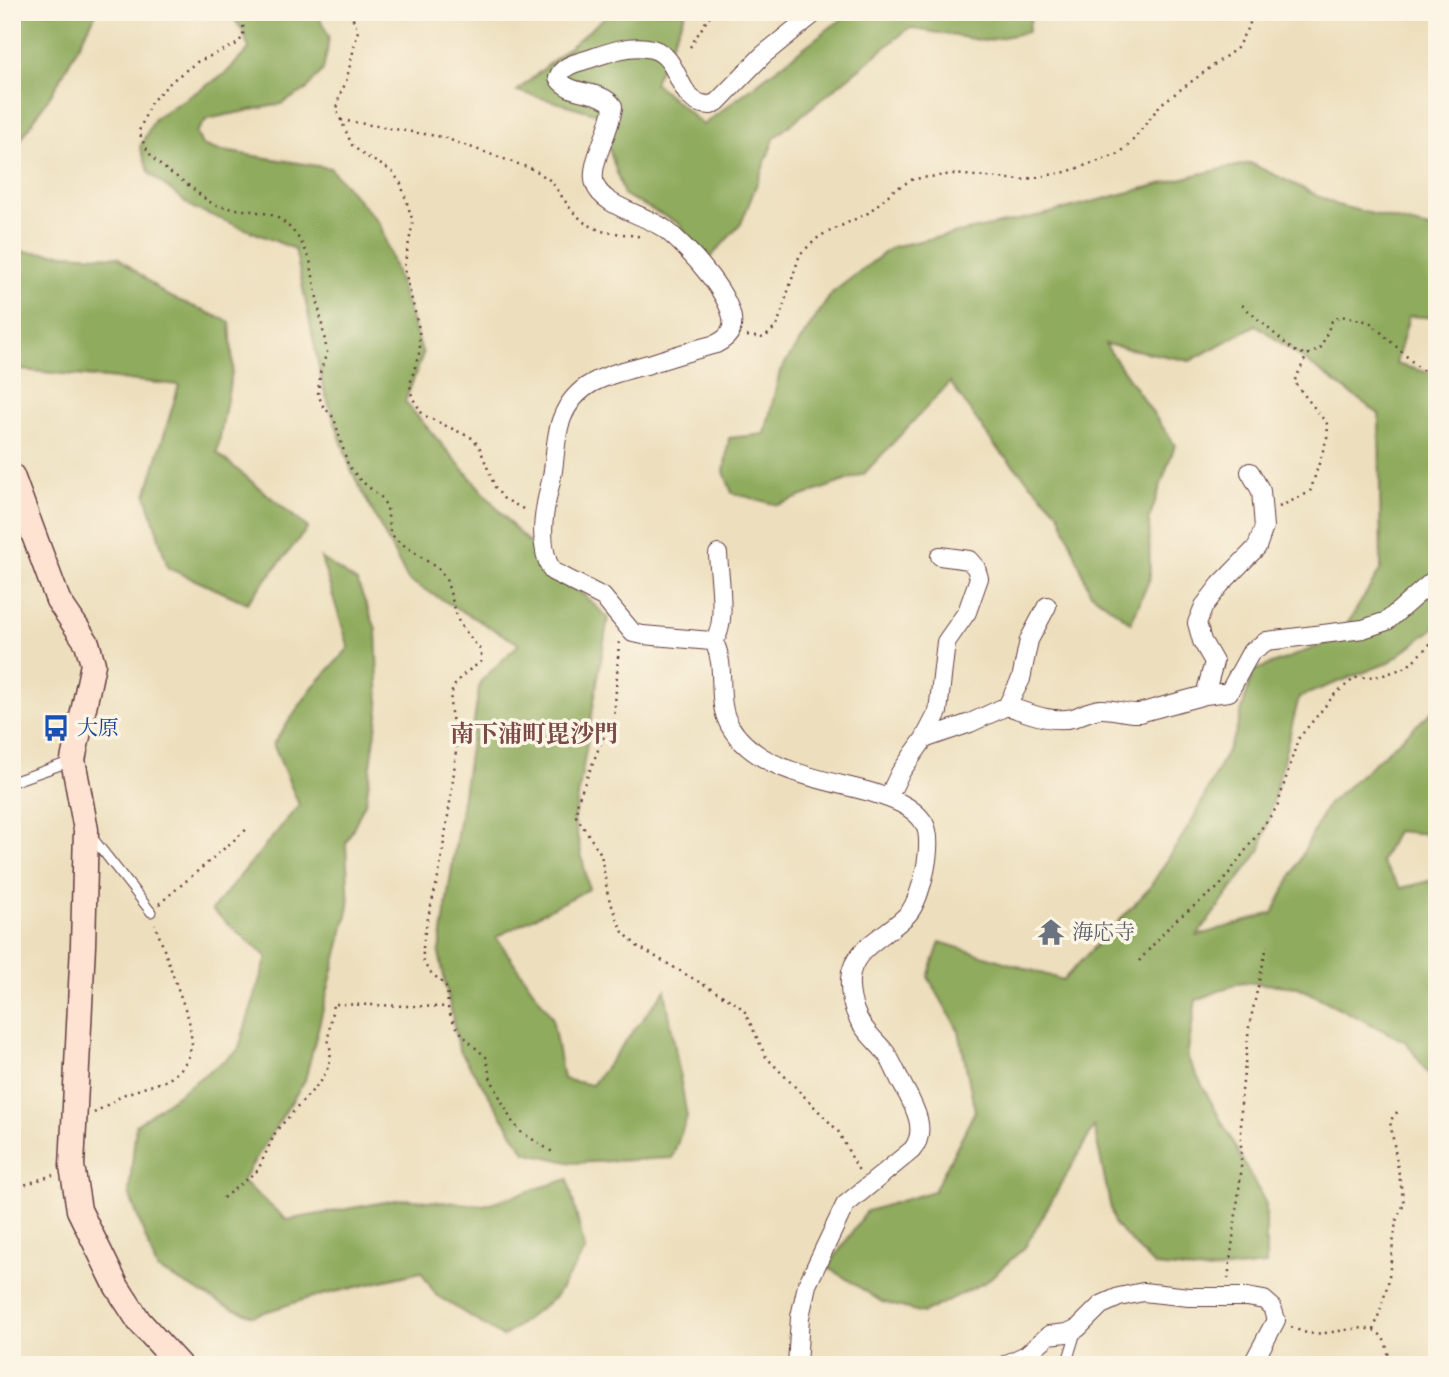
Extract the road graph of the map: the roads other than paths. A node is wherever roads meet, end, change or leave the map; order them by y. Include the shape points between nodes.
1 (816, 12) edge
2 (1250, 472) dead end
3 (12, 476) edge
4 (17, 503) edge
5 (718, 554) dead end
6 (940, 556) dead end
7 (1437, 577) edge
8 (1047, 606) dead end
9 (713, 642) junction
10 (1205, 695) junction
11 (1007, 706) junction
12 (925, 738) junction
13 (73, 760) junction
14 (12, 782) edge
15 (888, 797) junction
16 (86, 830) junction
17 (151, 912) road end
18 (1078, 1328) junction
19 (178, 1365) edge
20 (796, 1365) edge
21 (1005, 1365) edge
22 (1066, 1365) edge
23 (1252, 1365) edge

1 - 9 street via 711,106 694,102 669,59 647,48 623,49 568,66 558,78 564,85 600,95 613,106 594,174 598,190 613,203 664,229 713,278 731,314 731,330 716,344 607,374 566,408 542,519 547,557 552,571 598,594 633,633
2 - 10 street via 1261,491 1264,527 1257,547 1220,585 1197,623 1213,662
3 - 4 street
4 - 13 street via 58,600 87,643 93,664
5 - 9 street via 721,621
6 - 12 street via 969,560 979,578 967,612 946,642 938,712
7 - 10 street via 1387,621 1363,629 1267,641 1251,652 1229,692
8 - 11 street via 1029,640 1021,679
9 - 15 street via 721,663 722,707 745,745 780,766
10 - 11 street via 1139,713 1102,709 1049,720
11 - 12 street
12 - 15 street
13 - 14 lane
13 - 16 street
15 - 20 street via 911,809 924,824 928,855 910,911 863,950 851,972 850,988 858,1019 889,1058 918,1117 919,1130 916,1146 845,1205 807,1285
16 - 17 lane
16 - 19 street via 72,1167 79,1210 117,1287 139,1321
18 - 21 street via 1049,1335
18 - 22 lane
18 - 23 street via 1101,1305 1143,1292 1264,1300 1276,1320

